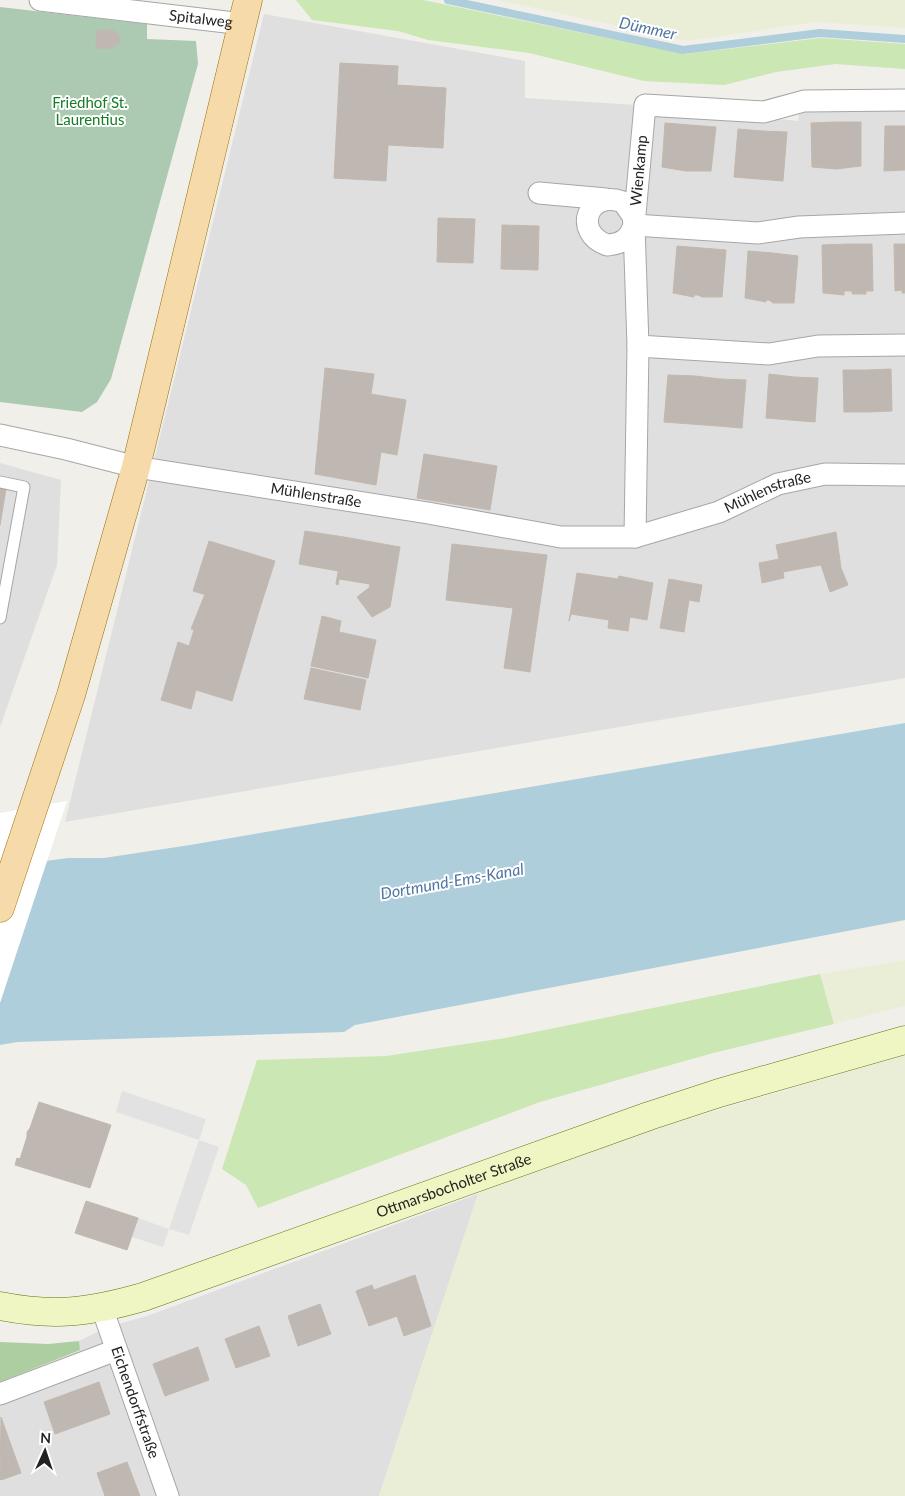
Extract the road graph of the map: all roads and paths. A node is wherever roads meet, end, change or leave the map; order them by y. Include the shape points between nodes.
1 (40, 0) edge
2 (245, 12) edge
3 (905, 100) edge
4 (539, 193) dead end
5 (606, 199) junction
6 (905, 223) edge
7 (634, 225) junction
8 (905, 345) edge
9 (638, 346) junction
10 (0, 435) edge
11 (136, 467) junction
12 (905, 475) edge
13 (0, 482) edge
14 (635, 538) junction
15 (0, 618) edge
16 (0, 908) edge
17 (905, 1040) edge
18 (0, 1306) edge
19 (102, 1308) junction
20 (116, 1350) junction
21 (0, 1394) edge
22 (168, 1496) edge

1 - 2 street, Spitalweg
2 - 11 main road
3 - 7 street, Wienkamp via 804,101 764,112 645,105
4 - 5 street, Wienkamp
5 - 7 street via 623,202 633,216
5 - 7 street via 590,209 587,218 591,236 607,245 616,244 625,241
6 - 7 street, Wienkamp via 799,227 758,233
7 - 9 street
8 - 9 street via 818,346 769,354
9 - 14 street
10 - 11 street, Mühlenstraße
11 - 14 street, Mühlenstraße via 561,537
11 - 16 main road via 71,694
12 - 14 street, Mühlenstraße via 825,474 778,484 719,512
13 - 15 lane via 24,487
17 - 19 main road, Ottmarsbocholter Straße via 649,1116
18 - 19 main road, Ottmarsbocholter Straße via 49,1313
19 - 20 street, Eichendorffstraße
20 - 21 street
20 - 22 street, Eichendorffstraße

